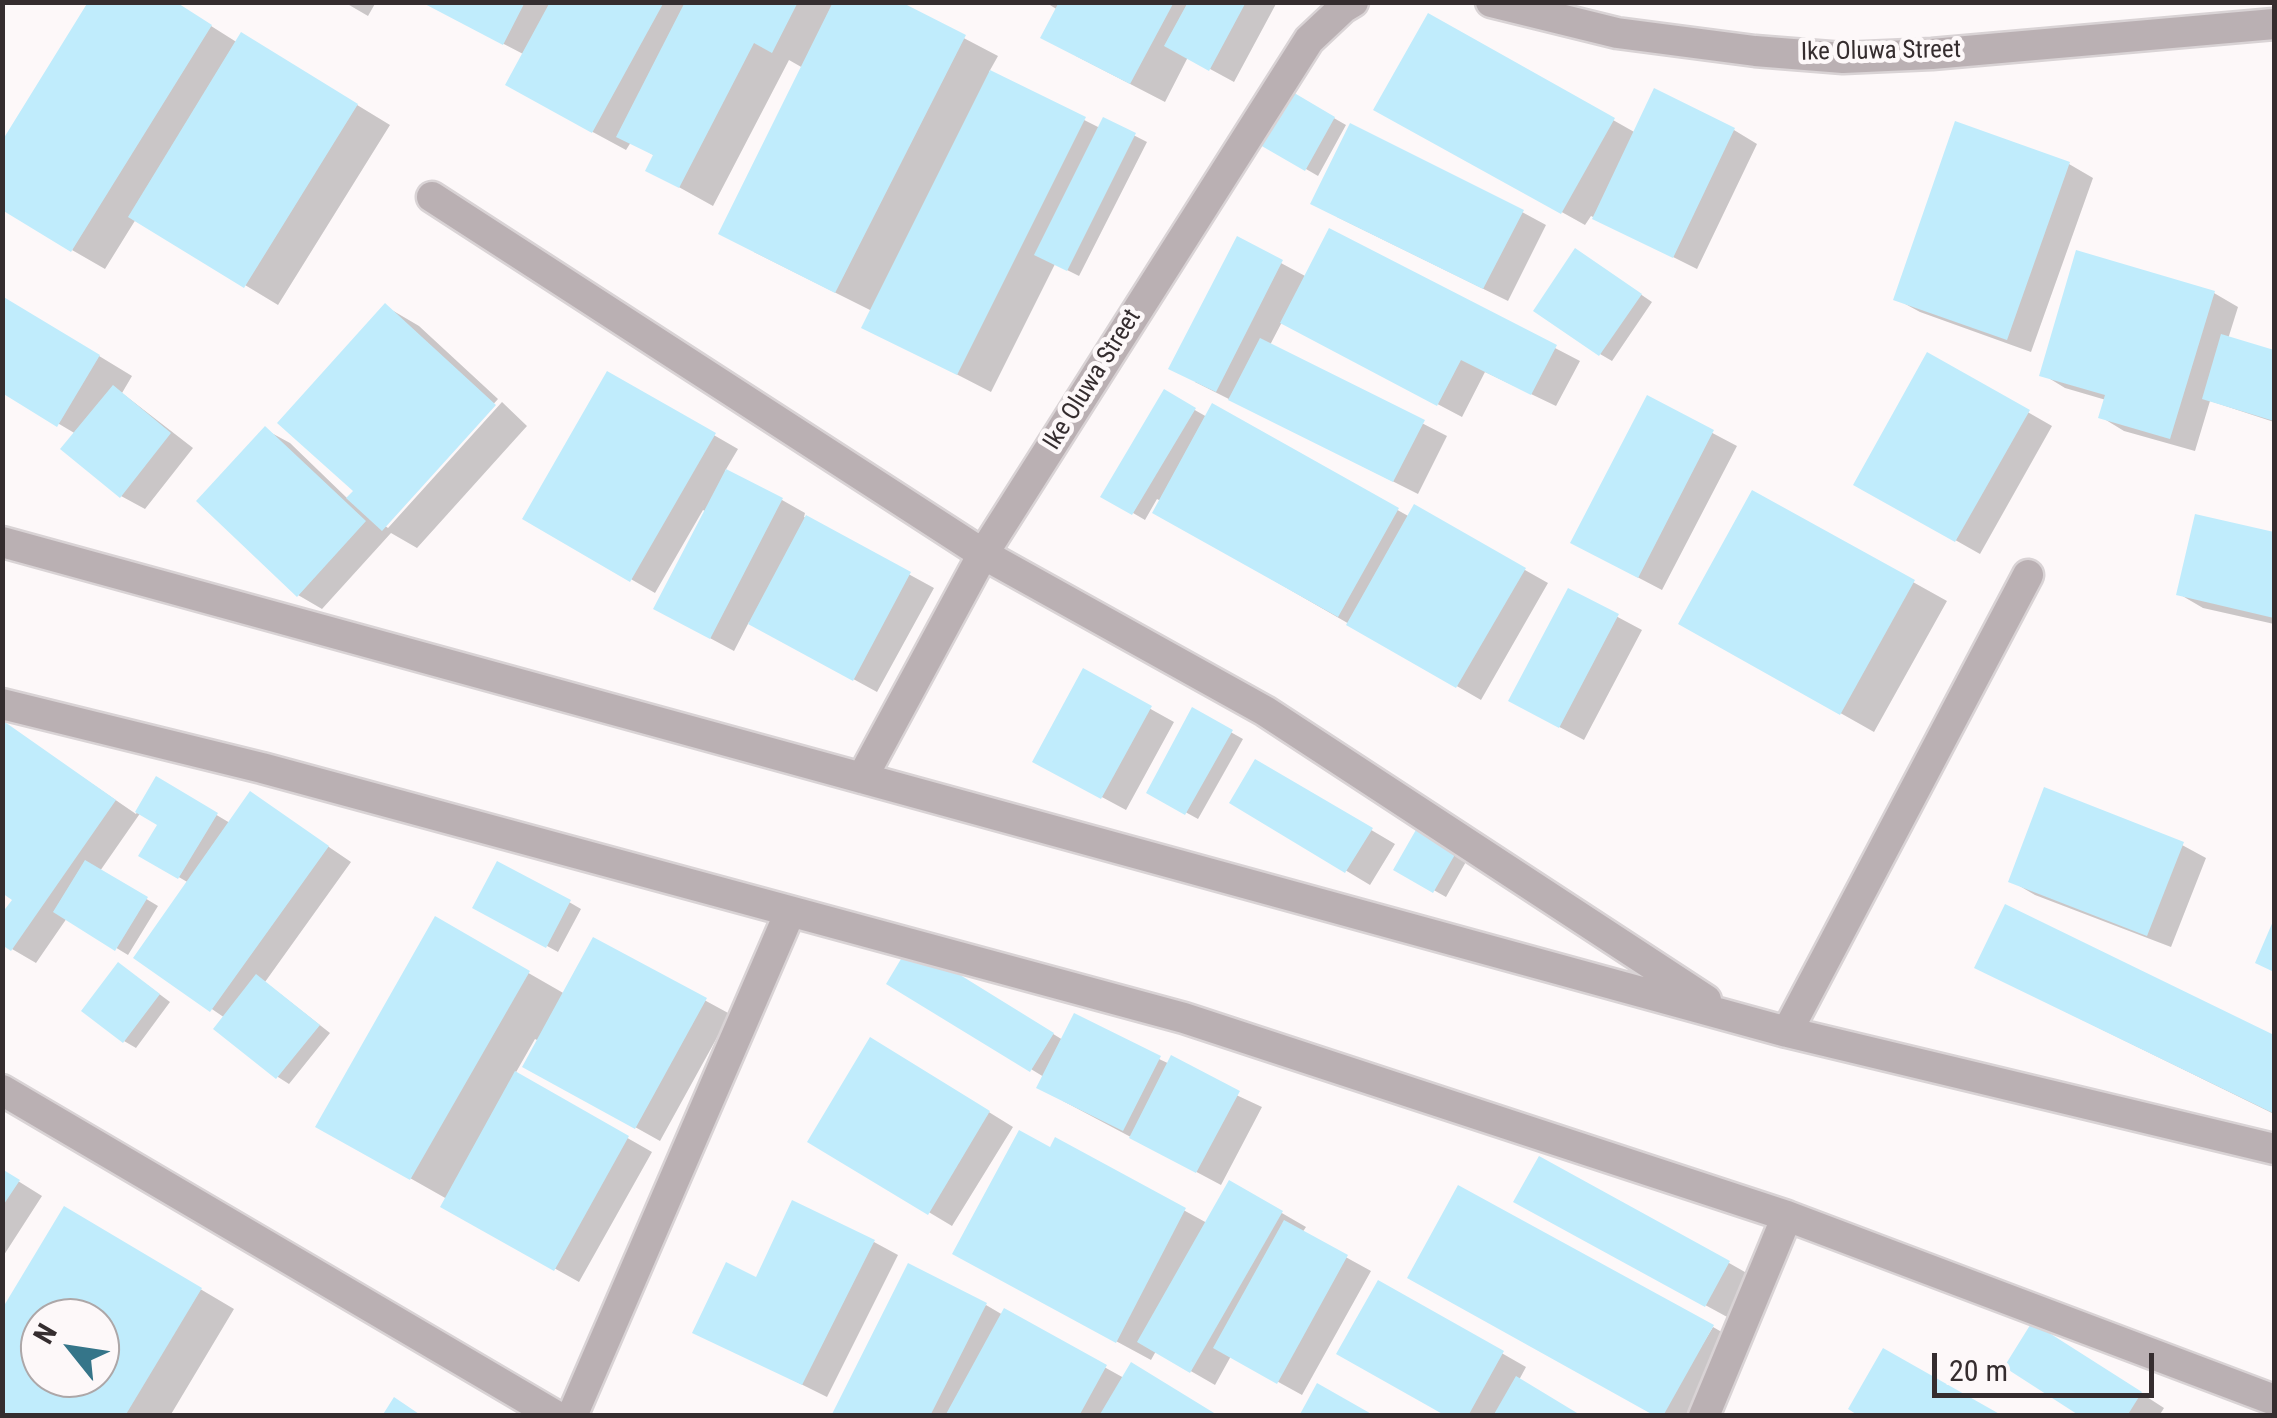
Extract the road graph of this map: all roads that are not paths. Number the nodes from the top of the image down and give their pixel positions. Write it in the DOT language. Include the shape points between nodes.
graph roads {
  1 [pos="1353,2"];
  2 [pos="1491,2"];
  3 [pos="2274,24"];
  4 [pos="432,197"];
  5 [pos="2,542"];
  6 [pos="983,554"];
  7 [pos="2028,575"];
  8 [pos="2,704"];
  9 [pos="862,778"];
  10 [pos="790,912"];
  11 [pos="1732,1017"];
  12 [pos="1787,1032"];
  13 [pos="2,1090"];
  14 [pos="2274,1148"];
  15 [pos="1787,1216"];
  16 [pos="2274,1400"];
  17 [pos="556,1416"];
  18 [pos="572,1416"];
  19 [pos="1704,1416"];
  1 -- 6 [label="street, Ike Oluwa Street" via="1309,40"];
  2 -- 3 [label="street, Ike Oluwa Street" via="1617,33 1843,58"];
  4 -- 6 [label="street"];
  5 -- 9 [label="street"];
  6 -- 9 [label="street, Ike Oluwa Street"];
  6 -- 11 [label="street" via="1265,711"];
  7 -- 12 [label="street"];
  8 -- 10 [label="street"];
  9 -- 11 [label="street"];
  10 -- 15 [label="street" via="1184,1018"];
  10 -- 18 [label="street"];
  11 -- 12 [label="street"];
  12 -- 14 [label="street"];
  13 -- 17 [label="street"];
  15 -- 16 [label="street"];
  15 -- 19 [label="street"];
}
